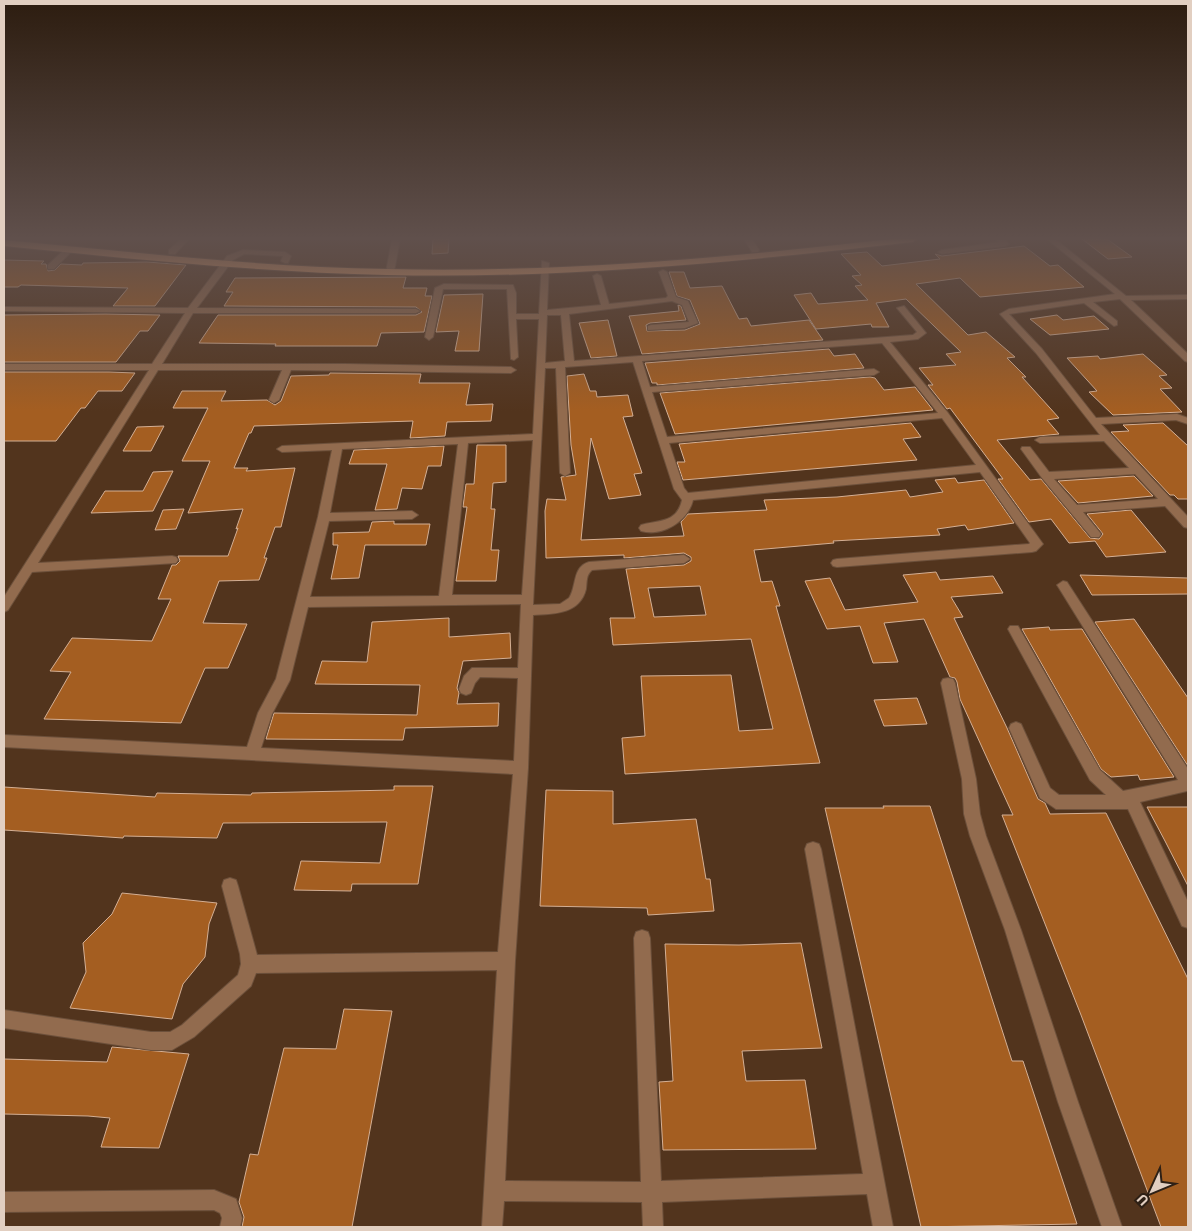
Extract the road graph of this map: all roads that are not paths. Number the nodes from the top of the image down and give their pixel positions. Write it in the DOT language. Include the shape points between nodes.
graph roads {
  1 [pos="202,296"];
  2 [pos="438,296"];
  3 [pos="511,296"];
  4 [pos="543,296"];
  5 [pos="603,296"];
  6 [pos="1159,296"];
  7 [pos="1124,297"];
  8 [pos="670,298"];
  9 [pos="1086,301"];
  10 [pos="606,307"];
  11 [pos="901,308"];
  12 [pos="4,309"];
  13 [pos="416,311"];
  14 [pos="190,312"];
  15 [pos="564,312"];
  16 [pos="542,315"];
  17 [pos="512,316"];
  18 [pos="1114,323"];
  19 [pos="651,328"];
  20 [pos="429,337"];
  21 [pos="884,340"];
  22 [pos="514,357"];
  23 [pos="1188,359"];
  24 [pos="637,360"];
  25 [pos="565,365"];
  26 [pos="540,366"];
  27 [pos="4,367"];
  28 [pos="154,367"];
  29 [pos="288,367"];
  30 [pos="511,370"];
  31 [pos="874,372"];
  32 [pos="647,390"];
  33 [pos="274,400"];
  34 [pos="945,415"];
  35 [pos="1188,420"];
  36 [pos="1094,421"];
  37 [pos="538,437"];
  38 [pos="1107,438"];
  39 [pos="663,440"];
  40 [pos="1040,440"];
  41 [pos="464,441"];
  42 [pos="338,446"];
  43 [pos="1026,449"];
  44 [pos="282,450"];
  45 [pos="983,468"];
  46 [pos="1138,471"];
  47 [pos="565,473"];
  48 [pos="1046,476"];
  49 [pos="688,498"];
  50 [pos="1167,502"];
  51 [pos="1073,508"];
  52 [pos="412,515"];
  53 [pos="324,518"];
  54 [pos="1188,524"];
  55 [pos="645,528"];
  56 [pos="1095,534"];
  57 [pos="684,559"];
  58 [pos="172,560"];
  59 [pos="837,563"];
  60 [pos="28,568"];
  61 [pos="1064,585"];
  62 [pos="445,601"];
  63 [pos="304,602"];
  64 [pos="527,605"];
  65 [pos="4,607"];
  66 [pos="1014,629"];
  67 [pos="525,673"];
  68 [pos="948,683"];
  69 [pos="466,688"];
  70 [pos="1016,728"];
  71 [pos="4,741"];
  72 [pos="252,753"];
  73 [pos="521,768"];
  74 [pos="1131,800"];
  75 [pos="813,850"];
  76 [pos="230,886"];
  77 [pos="1188,920"];
  78 [pos="642,938"];
  79 [pos="506,961"];
  80 [pos="250,964"];
  81 [pos="4,1019"];
  82 [pos="875,1184"];
  83 [pos="494,1191"];
  84 [pos="651,1192"];
  85 [pos="4,1202"];
  86 [pos="230,1227"];
  87 [pos="492,1227"];
  88 [pos="653,1227"];
  89 [pos="884,1227"];
  90 [pos="1112,1227"];
  1 -- 14 [label="street"];
  2 -- 20 [label="street"];
  3 -- 17 [label="street"];
  4 -- 16 [label="street"];
  5 -- 10 [label="street"];
  6 -- 7 [label="street"];
  7 -- 9 [label="street"];
  7 -- 23 [label="street"];
  8 -- 10 [label="street"];
  8 -- 19 [label="street" via="685,303 694,323"];
  9 -- 18 [label="street"];
  9 -- 36 [label="street" via="1009,310 1004,314 1039,351"];
  10 -- 15 [label="street"];
  11 -- 21 [label="street" via="922,332 915,337"];
  12 -- 14 [label="street"];
  13 -- 14 [label="street"];
  14 -- 28 [label="street"];
  15 -- 16 [label="street"];
  15 -- 25 [label="street"];
  16 -- 17 [label="street"];
  16 -- 26 [label="street"];
  17 -- 22 [label="street"];
  21 -- 24 [label="street"];
  21 -- 34 [label="street"];
  24 -- 25 [label="street"];
  24 -- 32 [label="street"];
  25 -- 26 [label="street"];
  25 -- 47 [label="street"];
  26 -- 37 [label="street"];
  27 -- 28 [label="street"];
  28 -- 29 [label="street"];
  28 -- 60 [label="street"];
  29 -- 30 [label="street"];
  29 -- 33 [label="street"];
  31 -- 32 [label="street"];
  32 -- 39 [label="street"];
  34 -- 39 [label="street"];
  34 -- 45 [label="street"];
  35 -- 36 [label="street" via="1177,416"];
  36 -- 38 [label="street"];
  37 -- 41 [label="street"];
  37 -- 64 [label="street"];
  38 -- 40 [label="street"];
  38 -- 46 [label="street"];
  39 -- 49 [label="street" via="679,489"];
  41 -- 42 [label="street"];
  41 -- 62 [label="street"];
  42 -- 44 [label="street"];
  42 -- 53 [label="street"];
  43 -- 48 [label="street"];
  45 -- 49 [label="street"];
  45 -- 59 [label="street" via="1037,541 1036,547"];
  46 -- 48 [label="street"];
  46 -- 50 [label="street"];
  48 -- 51 [label="street"];
  49 -- 55 [label="street" via="685,509 675,519 662,526"];
  50 -- 51 [label="street"];
  50 -- 54 [label="street"];
  51 -- 56 [label="street"];
  52 -- 53 [label="street"];
  53 -- 63 [label="street"];
  57 -- 64 [label="street" via="589,566 581,576 580,590 573,604 564,609"];
  58 -- 60 [label="street"];
  60 -- 65 [label="street"];
  61 -- 74 [label="street" via="1183,773 1185,780 1182,786"];
  62 -- 63 [label="street"];
  62 -- 64 [label="street"];
  63 -- 72 [label="street" via="283,680 265,713"];
  64 -- 67 [label="street"];
  66 -- 74 [label="street" via="1095,775 1121,798"];
  67 -- 69 [label="street" via="477,672"];
  67 -- 73 [label="street"];
  68 -- 90 [label="street" via="978,836 1013,930"];
  70 -- 74 [label="street" via="1050,799 1056,802"];
  71 -- 72 [label="street"];
  72 -- 73 [label="street"];
  73 -- 79 [label="street"];
  74 -- 77 [label="street"];
  75 -- 82 [label="street"];
  76 -- 80 [label="street" via="248,942"];
  78 -- 84 [label="street"];
  79 -- 80 [label="street"];
  79 -- 83 [label="street"];
  80 -- 81 [label="street" via="245,980 213,1010 172,1041 151,1041"];
  82 -- 84 [label="street"];
  82 -- 89 [label="street"];
  83 -- 84 [label="street"];
  83 -- 87 [label="street"];
  84 -- 88 [label="street"];
  85 -- 86 [label="street" via="214,1200 229,1206"];
}
